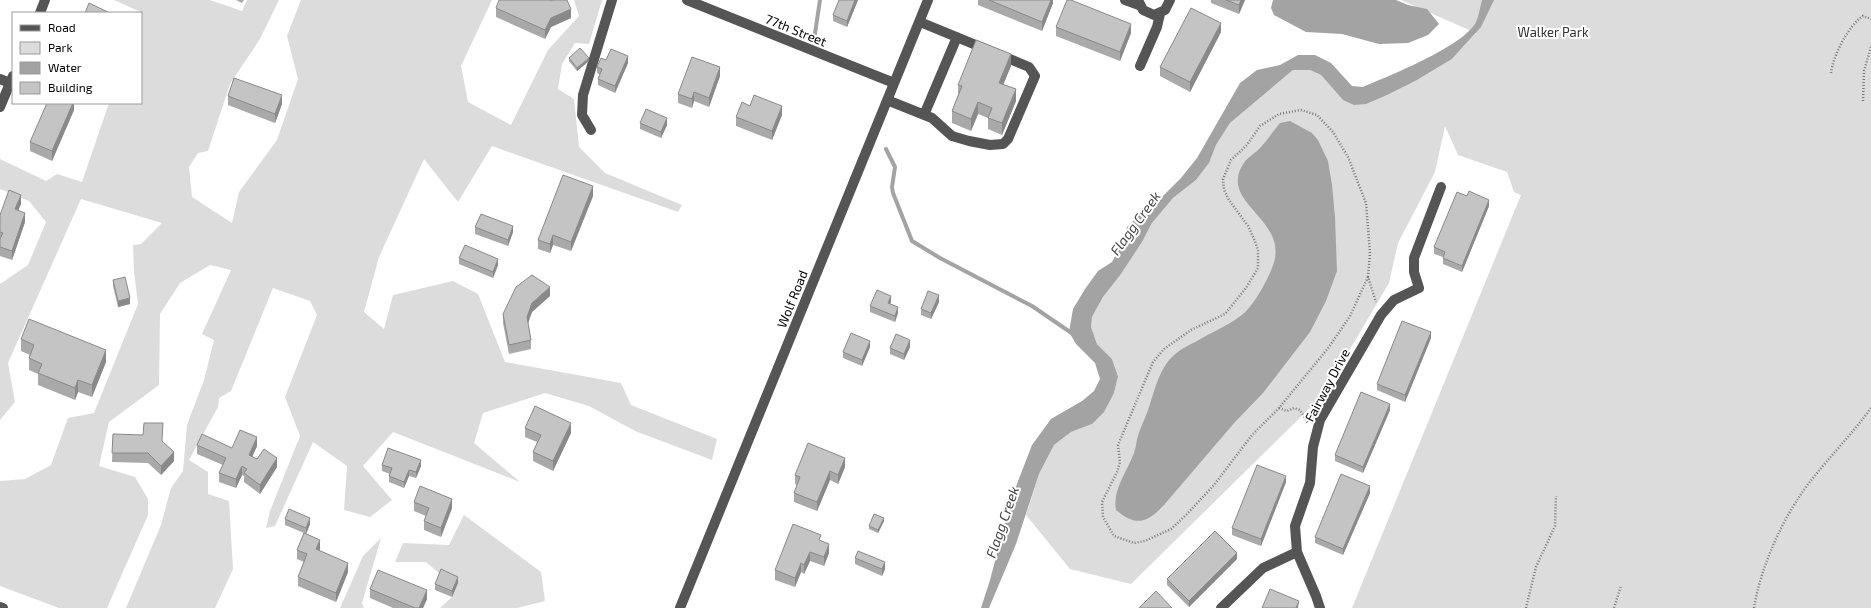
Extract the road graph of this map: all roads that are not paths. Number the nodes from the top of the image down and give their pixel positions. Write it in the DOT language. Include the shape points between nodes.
graph roads {
  1 [pos="45,0"];
  2 [pos="612,0"];
  3 [pos="687,0"];
  4 [pos="928,0"];
  5 [pos="1125,0"];
  6 [pos="1171,2"];
  7 [pos="1139,3"];
  8 [pos="40,12"];
  9 [pos="1160,14"];
  10 [pos="920,22"];
  11 [pos="957,37"];
  12 [pos="1140,66"];
  13 [pos="0,79"];
  14 [pos="11,80"];
  15 [pos="894,83"];
  16 [pos="887,100"];
  17 [pos="0,107"];
  18 [pos="924,115"];
  19 [pos="591,130"];
  20 [pos="1441,187"];
  21 [pos="1297,552"];
  22 [pos="680,608"];
  23 [pos="1221,608"];
  24 [pos="1320,608"];
  1 -- 8 [label="street"];
  2 -- 19 [label="street" via="583,95 582,115"];
  3 -- 15 [label="street, 77th Street"];
  4 -- 10 [label="street, Wolf Road"];
  5 -- 7 [label="street"];
  6 -- 9 [label="street"];
  7 -- 9 [label="street" via="1148,14"];
  9 -- 12 [label="street"];
  10 -- 11 [label="street"];
  10 -- 15 [label="street, Wolf Road"];
  11 -- 18 [label="street"];
  11 -- 18 [label="street" via="1029,67 1035,76 1008,139 1003,144 990,145 952,136 932,118"];
  13 -- 14 [label="street"];
  14 -- 17 [label="street"];
  15 -- 16 [label="street, Wolf Road"];
  16 -- 18 [label="street"];
  16 -- 22 [label="street, Wolf Road"];
  20 -- 21 [label="street, Fairway Drive" via="1414,258 1414,272 1419,288 1394,300 1381,315 1320,420 1313,447 1310,483 1295,526"];
  21 -- 23 [label="street" via="1263,568"];
  21 -- 24 [label="street, Fairway Drive"];
}
